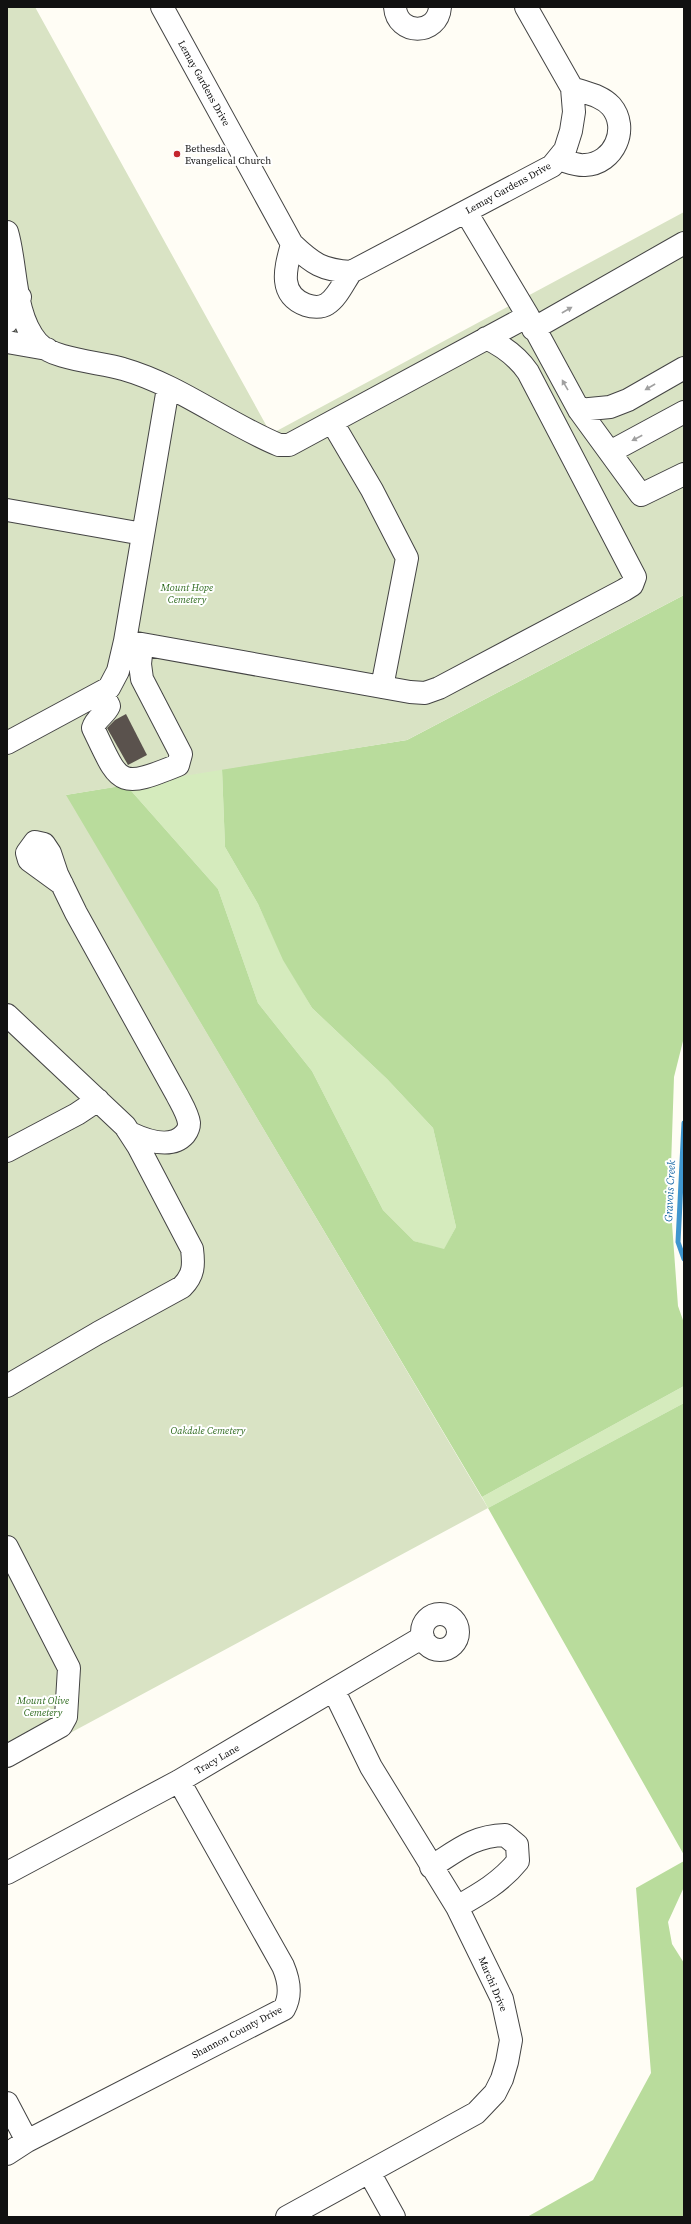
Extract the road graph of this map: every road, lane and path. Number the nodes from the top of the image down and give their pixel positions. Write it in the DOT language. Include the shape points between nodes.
graph roads {
  1 [pos="162,7"];
  2 [pos="395,7"];
  3 [pos="440,7"];
  4 [pos="526,7"];
  5 [pos="572,88"];
  6 [pos="558,159"];
  7 [pos="466,212"];
  8 [pos="7,232"];
  9 [pos="684,243"];
  10 [pos="292,244"];
  11 [pos="351,272"];
  12 [pos="20,297"];
  13 [pos="7,322"];
  14 [pos="531,322"];
  15 [pos="486,338"];
  16 [pos="7,342"];
  17 [pos="47,349"];
  18 [pos="684,368"];
  19 [pos="168,388"];
  20 [pos="579,410"];
  21 [pos="684,412"];
  22 [pos="332,422"];
  23 [pos="610,452"];
  24 [pos="684,474"];
  25 [pos="7,510"];
  26 [pos="143,534"];
  27 [pos="133,643"];
  28 [pos="382,687"];
  29 [pos="102,692"];
  30 [pos="7,743"];
  31 [pos="62,884"];
  32 [pos="7,1014"];
  33 [pos="98,1100"];
  34 [pos="130,1133"];
  35 [pos="7,1151"];
  36 [pos="7,1386"];
  37 [pos="7,1547"];
  38 [pos="423,1637"];
  39 [pos="334,1691"];
  40 [pos="7,1756"];
  41 [pos="179,1781"];
  42 [pos="431,1867"];
  43 [pos="7,1873"];
  44 [pos="457,1907"];
  45 [pos="7,2103"];
  46 [pos="27,2141"];
  47 [pos="7,2154"];
  48 [pos="369,2172"];
  49 [pos="287,2217"];
  50 [pos="394,2217"];
  1 -- 10 [label="street, Lemay Gardens Drive"];
  2 -- 3 [label="street" via="397,18 403,24 420,29 436,21"];
  4 -- 5 [label="street, Lemay Gardens Drive"];
  5 -- 6 [label="street, Lemay Gardens Drive" via="574,112 565,150"];
  5 -- 6 [label="street, Lemay Gardens Drive" via="598,96 610,105 617,114 620,127 618,139 611,152 599,162 584,166"];
  6 -- 7 [label="street, Lemay Gardens Drive" via="552,166"];
  7 -- 11 [label="street, Lemay Gardens Drive"];
  7 -- 14 [label="street"];
  8 -- 12 [label="street"];
  14 -- 9 [label="street, one-way"];
  10 -- 11 [label="street, Lemay Gardens Drive" via="312,263 331,271"];
  10 -- 11 [label="street, Lemay Gardens Drive" via="285,284 289,293 298,302 311,307 326,305"];
  12 -- 13 [label="street"];
  12 -- 17 [label="street" via="29,331 38,343"];
  14 -- 15 [label="street"];
  20 -- 14 [label="street, one-way"];
  15 -- 22 [label="street"];
  15 -- 28 [label="street" via="506,349 528,372 635,577 632,586 440,688 425,693"];
  16 -- 17 [label="street"];
  17 -- 19 [label="street" via="124,369"];
  18 -- 20 [label="street, one-way" via="628,400 610,407"];
  19 -- 22 [label="street" via="279,445 289,445"];
  19 -- 26 [label="street"];
  20 -- 23 [label="street"];
  21 -- 23 [label="street, one-way"];
  22 -- 28 [label="street" via="372,490 407,558"];
  23 -- 24 [label="street" via="641,495"];
  25 -- 26 [label="street"];
  26 -- 27 [label="street"];
  27 -- 28 [label="street"];
  27 -- 29 [label="street" via="109,688"];
  27 -- 29 [label="street" via="142,679 182,754 178,765 152,776 129,780 118,776 93,728 95,721 106,713 109,706"];
  29 -- 30 [label="street"];
  31 -- 34 [label="street" via="177,1095 189,1122 189,1129 182,1137 172,1142 147,1140"];
  32 -- 33 [label="street"];
  33 -- 34 [label="street"];
  33 -- 35 [label="street"];
  34 -- 36 [label="street" via="192,1249 194,1264 190,1280 182,1287"];
  37 -- 40 [label="street" via="69,1668 66,1717 61,1726"];
  38 -- 39 [label="street, Tracy Lane"];
  39 -- 41 [label="street, Tracy Lane"];
  39 -- 42 [label="street, Marchi Drive" via="371,1767"];
  41 -- 43 [label="street, Tracy Lane"];
  41 -- 46 [label="street, Shannon County Drive" via="283,1966 288,1977 288,2000 284,2009"];
  42 -- 44 [label="street, Marchi Drive"];
  42 -- 44 [label="street" via="487,1835 505,1835 516,1845 518,1861 506,1876"];
  44 -- 48 [label="street, Marchi Drive" via="496,1986 508,2018 511,2040 502,2079 495,2093 476,2113"];
  45 -- 46 [label="street"];
  46 -- 47 [label="street, Shannon County Drive"];
  48 -- 49 [label="street, Marchi Drive"];
  48 -- 50 [label="street"];
}
